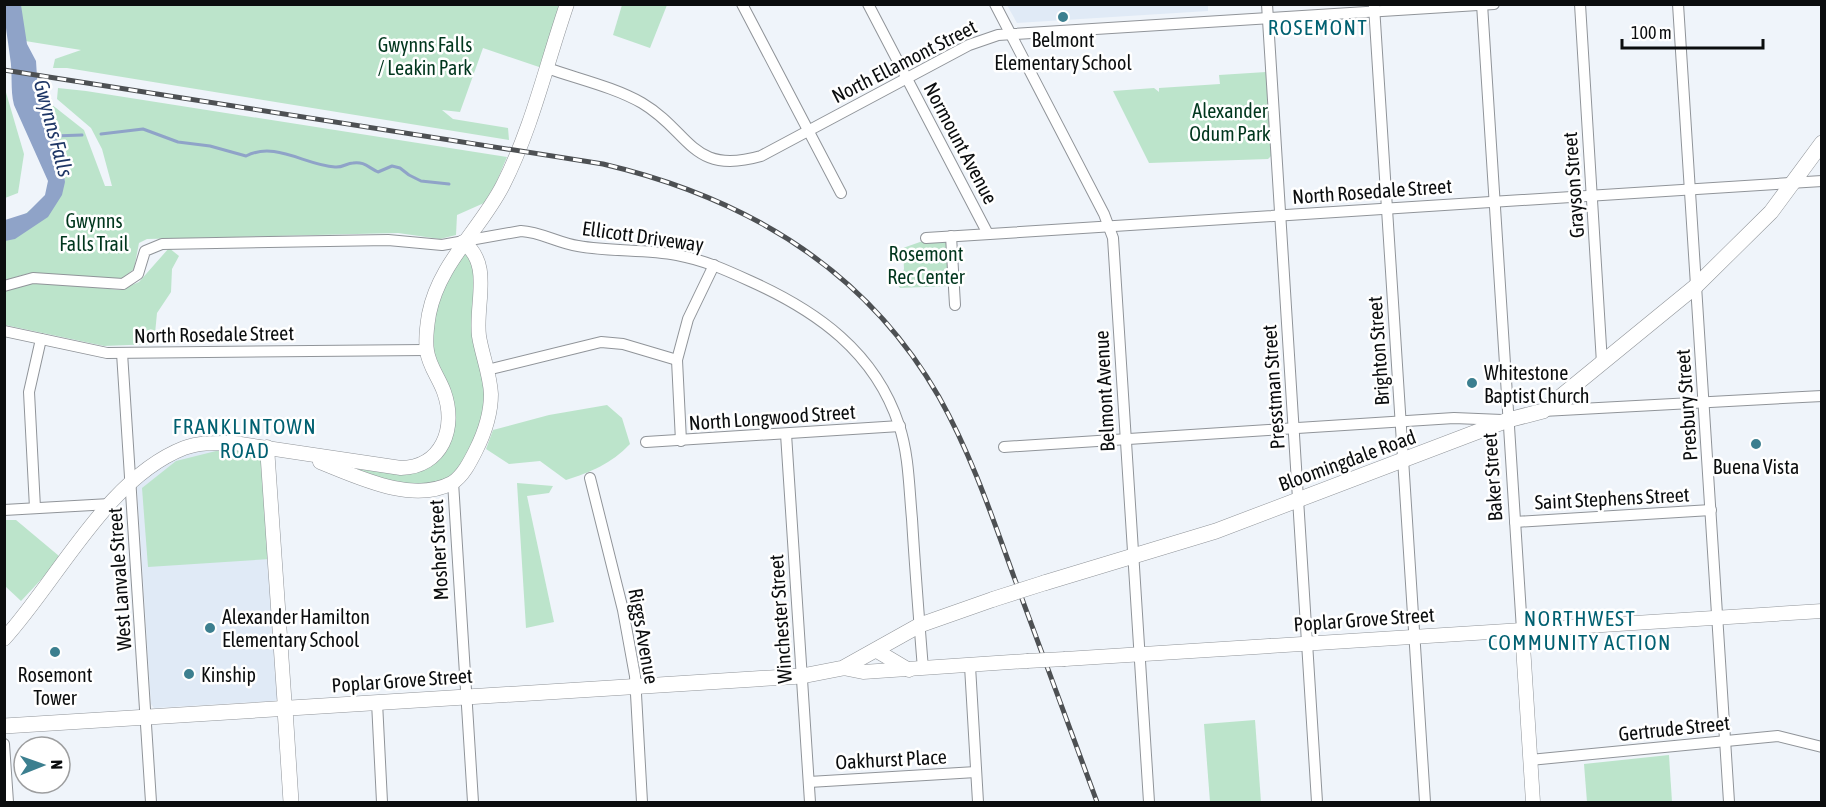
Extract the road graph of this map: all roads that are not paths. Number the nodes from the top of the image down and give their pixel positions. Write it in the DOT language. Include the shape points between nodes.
graph roads {
  1 [pos="567,4"];
  2 [pos="742,4"];
  3 [pos="868,4"];
  4 [pos="995,4"];
  5 [pos="1267,4"];
  6 [pos="1494,4"];
  7 [pos="1580,4"];
  8 [pos="1678,4"];
  9 [pos="1482,5"];
  10 [pos="1374,8"];
  11 [pos="1268,20"];
  12 [pos="1011,34"];
  13 [pos="547,68"];
  14 [pos="906,78"];
  15 [pos="808,130"];
  16 [pos="1821,143"];
  17 [pos="1821,181"];
  18 [pos="1792,183"];
  19 [pos="1690,189"];
  20 [pos="841,193"];
  21 [pos="1592,195"];
  22 [pos="1494,201"];
  23 [pos="1387,208"];
  24 [pos="1280,215"];
  25 [pos="1110,226"];
  26 [pos="988,234"];
  27 [pos="951,236"];
  28 [pos="926,238"];
  29 [pos="463,242"];
  30 [pos="714,265"];
  31 [pos="4,286"];
  32 [pos="1696,286"];
  33 [pos="955,305"];
  34 [pos="4,331"];
  35 [pos="41,339"];
  36 [pos="426,350"];
  37 [pos="122,353"];
  38 [pos="677,360"];
  39 [pos="1602,363"];
  40 [pos="487,370"];
  41 [pos="1821,396"];
  42 [pos="1704,403"];
  43 [pos="1543,411"];
  44 [pos="1508,420"];
  45 [pos="1401,422"];
  46 [pos="900,426"];
  47 [pos="1293,429"];
  48 [pos="786,434"];
  49 [pos="1125,440"];
  50 [pos="681,441"];
  51 [pos="646,442"];
  52 [pos="267,447"];
  53 [pos="1004,447"];
  54 [pos="296,452"];
  55 [pos="1403,461"];
  56 [pos="590,478"];
  57 [pos="453,482"];
  58 [pos="131,484"];
  59 [pos="1298,501"];
  60 [pos="110,504"];
  61 [pos="35,508"];
  62 [pos="4,510"];
  63 [pos="1711,510"];
  64 [pos="1515,522"];
  65 [pos="1132,556"];
  66 [pos="1821,611"];
  67 [pos="1718,619"];
  68 [pos="920,625"];
  69 [pos="1522,630"];
  70 [pos="1415,637"];
  71 [pos="4,639"];
  72 [pos="1307,644"];
  73 [pos="876,651"];
  74 [pos="1139,655"];
  75 [pos="970,666"];
  76 [pos="843,668"];
  77 [pos="916,670"];
  78 [pos="802,676"];
  79 [pos="636,687"];
  80 [pos="466,697"];
  81 [pos="377,702"];
  82 [pos="285,709"];
  83 [pos="146,717"];
  84 [pos="4,726"];
  85 [pos="1726,741"];
  86 [pos="4,744"];
  87 [pos="1821,747"];
  88 [pos="1530,760"];
  89 [pos="976,772"];
  90 [pos="808,782"];
  91 [pos="8,802"];
  92 [pos="151,802"];
  93 [pos="291,802"];
  94 [pos="382,802"];
  95 [pos="473,802"];
  96 [pos="642,802"];
  97 [pos="810,802"];
  98 [pos="978,802"];
  99 [pos="1149,802"];
  100 [pos="1317,802"];
  101 [pos="1425,802"];
  102 [pos="1533,802"];
  103 [pos="1730,802"];
  1 -- 13 [label="street"];
  2 -- 15 [label="street"];
  3 -- 14 [label="street, Normount Avenue"];
  4 -- 12 [label="street, Belmont Avenue"];
  5 -- 11 [label="street, Presstman Street"];
  6 -- 9 [label="street, North Ellamont Street"];
  7 -- 21 [label="street, Grayson Street"];
  8 -- 19 [label="street, Presbury Street"];
  9 -- 10 [label="street, North Ellamont Street"];
  9 -- 22 [label="street, Baker Street"];
  10 -- 11 [label="street, North Ellamont Street"];
  10 -- 23 [label="street, Brighton Street"];
  11 -- 12 [label="street, North Ellamont Street"];
  11 -- 24 [label="street, Presstman Street"];
  12 -- 14 [label="street, North Ellamont Street" via="969,45"];
  12 -- 25 [label="street, Belmont Avenue"];
  13 -- 15 [label="street, North Ellamont Street" via="644,104 693,148 714,160 736,162 760,156"];
  13 -- 29 [label="street" via="502,186"];
  14 -- 15 [label="street, North Ellamont Street"];
  14 -- 26 [label="street, Normount Avenue"];
  15 -- 20 [label="street"];
  16 -- 18 [label="main road, Bloomingdale Road"];
  17 -- 18 [label="street, North Rosedale Street"];
  18 -- 19 [label="street, North Rosedale Street"];
  18 -- 32 [label="main road, Bloomingdale Road" via="1753,232"];
  19 -- 21 [label="street, North Rosedale Street"];
  19 -- 32 [label="street, Presbury Street"];
  21 -- 22 [label="street, North Rosedale Street"];
  21 -- 39 [label="street, Grayson Street"];
  22 -- 23 [label="street, North Rosedale Street"];
  22 -- 44 [label="street, Baker Street"];
  23 -- 24 [label="street, North Rosedale Street"];
  23 -- 45 [label="street, Brighton Street"];
  24 -- 25 [label="street, North Rosedale Street"];
  24 -- 47 [label="street, Presstman Street"];
  25 -- 26 [label="street, North Rosedale Street"];
  25 -- 49 [label="street, Belmont Avenue"];
  26 -- 27 [label="street, North Rosedale Street"];
  27 -- 28 [label="street, North Rosedale Street"];
  27 -- 33 [label="street"];
  29 -- 30 [label="street, Ellicott Driveway" via="508,232 533,232 578,246 659,252"];
  29 -- 31 [label="street, Ellicott Driveway" via="162,243 145,251 138,274 123,284 33,278"];
  29 -- 36 [label="street" via="433,299"];
  29 -- 40 [label="street, Mosher Street" via="477,255 481,272 477,312"];
  30 -- 38 [label="street" via="688,319"];
  30 -- 46 [label="street, Ellicott Driveway" via="789,299 840,333 870,367"];
  32 -- 39 [label="main road, Bloomingdale Road"];
  32 -- 42 [label="street, Presbury Street"];
  34 -- 35 [label="street, North Rosedale Street"];
  35 -- 37 [label="street, North Rosedale Street"];
  35 -- 61 [label="street" via="29,392"];
  36 -- 37 [label="street, North Rosedale Street"];
  36 -- 54 [label="street" via="444,391 449,414 446,437 434,457 413,468 401,468"];
  37 -- 58 [label="street, West Lanvale Street"];
  38 -- 40 [label="street" via="623,344 601,342"];
  38 -- 50 [label="street"];
  39 -- 43 [label="main road, Bloomingdale Road"];
  40 -- 57 [label="street, Mosher Street" via="491,397 487,423 468,465"];
  41 -- 42 [label="street"];
  42 -- 43 [label="street"];
  42 -- 63 [label="street, Presbury Street"];
  43 -- 44 [label="main road, Bloomingdale Road"];
  44 -- 45 [label="street" via="1454,418"];
  44 -- 55 [label="main road, Bloomingdale Road"];
  44 -- 64 [label="street, Baker Street"];
  45 -- 47 [label="street"];
  45 -- 55 [label="street, Brighton Street"];
  46 -- 48 [label="street, North Longwood Street"];
  46 -- 68 [label="street, Ellicott Driveway" via="907,461"];
  47 -- 49 [label="street"];
  47 -- 59 [label="street, Presstman Street"];
  48 -- 50 [label="street, North Longwood Street"];
  48 -- 78 [label="street, Winchester Street"];
  49 -- 53 [label="street"];
  49 -- 65 [label="street, Belmont Avenue"];
  50 -- 51 [label="street, North Longwood Street"];
  52 -- 54 [label="street"];
  52 -- 58 [label="street" via="215,442 185,448 167,456"];
  52 -- 82 [label="street"];
  54 -- 57 [label="street" via="400,489 424,490"];
  55 -- 59 [label="main road, Bloomingdale Road"];
  55 -- 70 [label="street, Brighton Street"];
  56 -- 79 [label="street, Riggs Avenue" via="623,610"];
  57 -- 80 [label="street, Mosher Street"];
  58 -- 60 [label="street"];
  58 -- 83 [label="street, West Lanvale Street"];
  59 -- 65 [label="main road, Bloomingdale Road"];
  59 -- 72 [label="street, Presstman Street"];
  60 -- 61 [label="street"];
  60 -- 71 [label="street"];
  61 -- 62 [label="street"];
  63 -- 64 [label="street, Saint Stephens Street"];
  63 -- 67 [label="street, Presbury Street"];
  64 -- 69 [label="street, Baker Street"];
  65 -- 68 [label="main road, Bloomingdale Road, bridge"];
  65 -- 74 [label="street, Belmont Avenue"];
  66 -- 67 [label="street, Poplar Grove Street"];
  67 -- 69 [label="street, Poplar Grove Street"];
  67 -- 85 [label="street, Presbury Street"];
  68 -- 73 [label="main road, Bloomingdale Road"];
  68 -- 77 [label="street, Ellicott Driveway"];
  69 -- 70 [label="street, Poplar Grove Street"];
  69 -- 88 [label="street, Baker Street"];
  70 -- 72 [label="street, Poplar Grove Street"];
  70 -- 101 [label="street, Brighton Street"];
  72 -- 74 [label="street, Poplar Grove Street"];
  72 -- 100 [label="street, Presstman Street"];
  73 -- 76 [label="main road, Bloomingdale Road"];
  73 -- 77 [label="street"];
  74 -- 75 [label="street, Poplar Grove Street, bridge"];
  74 -- 99 [label="street, Belmont Avenue"];
  75 -- 77 [label="street, Poplar Grove Street"];
  75 -- 89 [label="street"];
  76 -- 77 [label="street, Poplar Grove Street" via="863,672"];
  76 -- 78 [label="main road, Bloomingdale Road"];
  78 -- 79 [label="main road, Poplar Grove Street"];
  78 -- 90 [label="street, Winchester Street"];
  79 -- 80 [label="main road, Poplar Grove Street"];
  79 -- 96 [label="street, Riggs Avenue"];
  80 -- 81 [label="main road, Poplar Grove Street"];
  80 -- 95 [label="street, Mosher Street"];
  81 -- 82 [label="main road, Poplar Grove Street"];
  81 -- 94 [label="street"];
  82 -- 83 [label="main road, Poplar Grove Street"];
  82 -- 93 [label="main road"];
  83 -- 84 [label="main road, Poplar Grove Street"];
  83 -- 92 [label="street, West Lanvale Street"];
  85 -- 87 [label="street, Gertrude Street" via="1787,737"];
  85 -- 88 [label="street, Gertrude Street"];
  85 -- 103 [label="street, Presbury Street"];
  86 -- 91 [label="street"];
  88 -- 102 [label="street, Baker Street"];
  89 -- 90 [label="street, Oakhurst Place"];
  89 -- 98 [label="street"];
  90 -- 97 [label="street, Winchester Street"];
}
